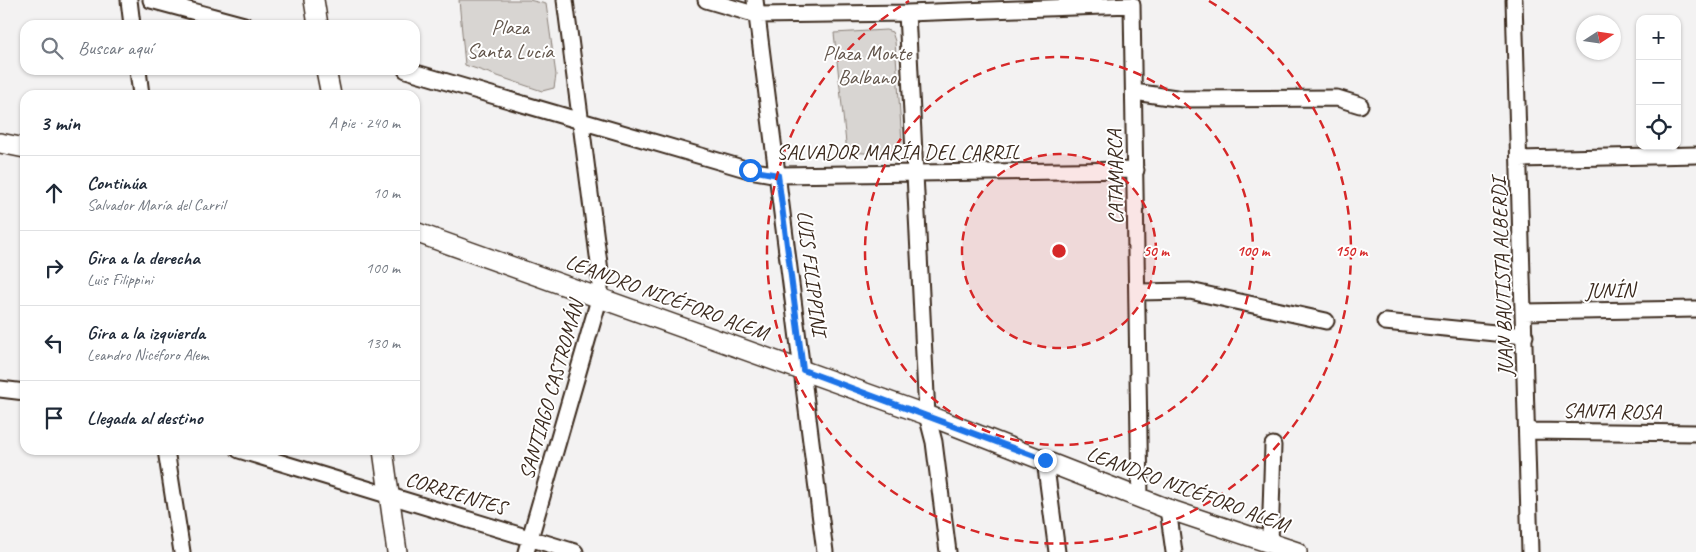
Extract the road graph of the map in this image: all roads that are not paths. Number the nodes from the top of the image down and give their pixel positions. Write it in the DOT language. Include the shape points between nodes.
graph roads {
  1 [pos="129,0"];
  2 [pos="151,0"];
  3 [pos="314,0"];
  4 [pos="565,0"];
  5 [pos="706,0"];
  6 [pos="1514,0"];
  7 [pos="756,7"];
  8 [pos="907,13"];
  9 [pos="131,20"];
  10 [pos="225,20"];
  11 [pos="317,20"];
  12 [pos="420,74"];
  13 [pos="139,75"];
  14 [pos="327,75"];
  15 [pos="140,90"];
  16 [pos="330,90"];
  17 [pos="1134,92"];
  18 [pos="1360,105"];
  19 [pos="580,120"];
  20 [pos="0,143"];
  21 [pos="20,147"];
  22 [pos="1696,155"];
  23 [pos="1519,159"];
  24 [pos="1136,170"];
  25 [pos="778,175"];
  26 [pos="915,175"];
  27 [pos="420,234"];
  28 [pos="1138,292"];
  29 [pos="600,296"];
  30 [pos="1696,309"];
  31 [pos="1524,312"];
  32 [pos="1326,321"];
  33 [pos="1385,322"];
  34 [pos="1525,336"];
  35 [pos="803,370"];
  36 [pos="0,389"];
  37 [pos="20,391"];
  38 [pos="927,415"];
  39 [pos="1528,431"];
  40 [pos="1696,433"];
  41 [pos="1273,445"];
  42 [pos="167,455"];
  43 [pos="256,455"];
  44 [pos="384,455"];
  45 [pos="1045,460"];
  46 [pos="389,495"];
  47 [pos="1140,498"];
  48 [pos="1168,509"];
  49 [pos="1270,544"];
  50 [pos="528,545"];
  51 [pos="182,552"];
  52 [pos="397,552"];
  53 [pos="575,552"];
  54 [pos="824,552"];
  55 [pos="948,552"];
  56 [pos="1057,552"];
  57 [pos="1174,552"];
  58 [pos="1297,552"];
  59 [pos="1530,552"];
  1 -- 9 [label="street"];
  2 -- 10 [label="street"];
  3 -- 11 [label="street"];
  4 -- 19 [label="street, SANTIAGO CASTROMÁN"];
  5 -- 7 [label="street"];
  6 -- 23 [label="street, JUAN BAUTISTA ALBERDI"];
  7 -- 8 [label="street"];
  7 -- 25 [label="street, LUIS FILIPPINI"];
  8 -- 17 [label="street, CATAMARCA" via="1132,5"];
  8 -- 26 [label="street"];
  12 -- 19 [label="street, SALVADOR MARÍA DEL CARRIL"];
  13 -- 15 [label="street"];
  14 -- 16 [label="street"];
  17 -- 18 [label="street" via="1183,99 1337,98"];
  17 -- 24 [label="street, CATAMARCA"];
  19 -- 25 [label="street, SALVADOR MARÍA DEL CARRIL" via="750,170"];
  19 -- 29 [label="street, SANTIAGO CASTROMÁN" via="600,271"];
  20 -- 21 [label="street"];
  22 -- 23 [label="street"];
  23 -- 31 [label="street, JUAN BAUTISTA ALBERDI"];
  24 -- 26 [label="street, SALVADOR MARÍA DEL CARRIL"];
  24 -- 28 [label="street, CATAMARCA"];
  25 -- 26 [label="street, SALVADOR MARÍA DEL CARRIL"];
  25 -- 35 [label="street, LUIS FILIPPINI"];
  26 -- 38 [label="street"];
  27 -- 29 [label="street, LEANDRO NICÉFORO ALEM"];
  28 -- 32 [label="street" via="1190,291"];
  28 -- 47 [label="street, CATAMARCA"];
  29 -- 35 [label="street, LEANDRO NICÉFORO ALEM"];
  29 -- 50 [label="street, SANTIAGO CASTROMÁN"];
  30 -- 31 [label="street, JUNÍN"];
  31 -- 34 [label="street, JUAN BAUTISTA ALBERDI"];
  33 -- 34 [label="street"];
  34 -- 39 [label="street, JUAN BAUTISTA ALBERDI"];
  35 -- 38 [label="street, LEANDRO NICÉFORO ALEM"];
  35 -- 54 [label="street, LUIS FILIPPINI"];
  36 -- 37 [label="street"];
  38 -- 45 [label="street, LEANDRO NICÉFORO ALEM"];
  38 -- 55 [label="street" via="934,442"];
  39 -- 40 [label="street, SANTA ROSA"];
  39 -- 59 [label="street, JUAN BAUTISTA ALBERDI"];
  41 -- 49 [label="street"];
  42 -- 51 [label="street"];
  43 -- 46 [label="street, CORRIENTES"];
  44 -- 46 [label="street"];
  45 -- 47 [label="street, LEANDRO NICÉFORO ALEM"];
  45 -- 56 [label="street"];
  46 -- 50 [label="street, CORRIENTES"];
  46 -- 52 [label="street"];
  47 -- 48 [label="street, LEANDRO NICÉFORO ALEM"];
  48 -- 49 [label="street, LEANDRO NICÉFORO ALEM"];
  48 -- 57 [label="street"];
  49 -- 58 [label="street, LEANDRO NICÉFORO ALEM"];
  50 -- 53 [label="street, CORRIENTES"];
}
